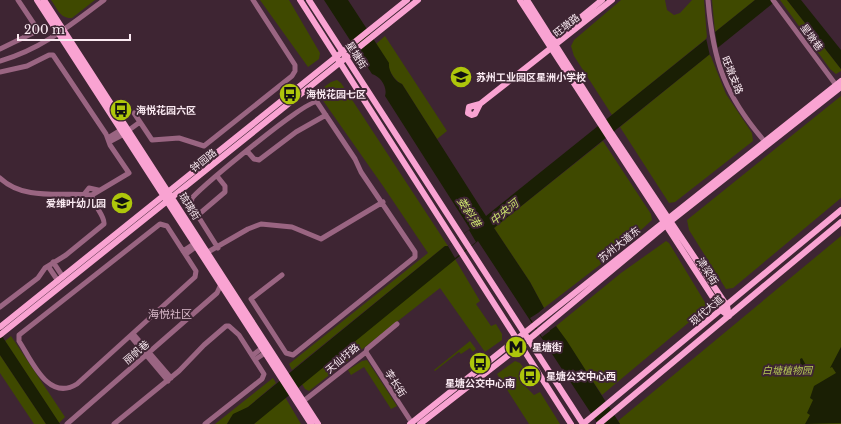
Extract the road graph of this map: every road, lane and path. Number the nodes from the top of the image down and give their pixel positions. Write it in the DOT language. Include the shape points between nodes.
graph roads {
  1 [pos="18,0"];
  2 [pos="37,0"];
  3 [pos="44,0"];
  4 [pos="104,0"];
  5 [pos="253,0"];
  6 [pos="300,0"];
  7 [pos="309,0"];
  8 [pos="407,0"];
  9 [pos="418,0"];
  10 [pos="520,0"];
  11 [pos="526,0"];
  12 [pos="602,0"];
  13 [pos="612,0"];
  14 [pos="708,0"];
  15 [pos="774,1"];
  16 [pos="62,32"];
  17 [pos="553,45"];
  18 [pos="0,49"];
  19 [pos="343,52"];
  20 [pos="336,57"];
  21 [pos="347,58"];
  22 [pos="0,61"];
  23 [pos="340,63"];
  24 [pos="0,72"];
  25 [pos="841,81"];
  26 [pos="838,86"];
  27 [pos="480,104"];
  28 [pos="134,113"];
  29 [pos="326,115"];
  30 [pos="139,121"];
  31 [pos="125,130"];
  32 [pos="108,140"];
  33 [pos="767,144"];
  34 [pos="247,151"];
  35 [pos="217,176"];
  36 [pos="0,178"];
  37 [pos="98,190"];
  38 [pos="85,193"];
  39 [pos="92,195"];
  40 [pos="168,196"];
  41 [pos="383,202"];
  42 [pos="841,210"];
  43 [pos="198,215"];
  44 [pos="667,221"];
  45 [pos="841,222"];
  46 [pos="196,244"];
  47 [pos="218,248"];
  48 [pos="184,252"];
  49 [pos="209,254"];
  50 [pos="54,262"];
  51 [pos="48,266"];
  52 [pos="282,275"];
  53 [pos="61,279"];
  54 [pos="224,282"];
  55 [pos="229,290"];
  56 [pos="217,293"];
  57 [pos="727,306"];
  58 [pos="0,307"];
  59 [pos="722,310"];
  60 [pos="729,316"];
  61 [pos="397,324"];
  62 [pos="0,332"];
  63 [pos="525,333"];
  64 [pos="132,336"];
  65 [pos="517,339"];
  66 [pos="529,339"];
  67 [pos="521,346"];
  68 [pos="264,351"];
  69 [pos="366,352"];
  70 [pos="148,354"];
  71 [pos="254,357"];
  72 [pos="284,377"];
  73 [pos="169,380"];
  74 [pos="301,403"];
  75 [pos="411,423"];
  76 [pos="67,424"];
  77 [pos="114,424"];
  78 [pos="205,424"];
  79 [pos="311,424"];
  80 [pos="318,424"];
  81 [pos="420,424"];
  82 [pos="571,424"];
  83 [pos="583,424"];
  84 [pos="599,424"];
  1 -- 18 [label="street" via="36,27 35,32"];
  2 -- 16 [label="main road, 琉璃街"];
  3 -- 16 [label="main road, 琉璃街"];
  4 -- 16 [label="street"];
  5 -- 30 [label="street" via="295,65 292,76 204,146 179,138 155,141"];
  6 -- 20 [label="main road, 星塘街"];
  7 -- 19 [label="main road, 星塘街"];
  8 -- 19 [label="main road, 钟园路"];
  9 -- 21 [label="main road, 钟园路"];
  10 -- 17 [label="main road, 津梁街"];
  11 -- 17 [label="main road, 津梁街"];
  12 -- 17 [label="main road, 旺墩路"];
  13 -- 17 [label="main road, 旺墩路"];
  14 -- 33 [label="street, 旺墩支路" via="714,52 724,80 749,124"];
  15 -- 26 [label="street, 星墩巷"];
  16 -- 22 [label="street" via="33,49"];
  16 -- 31 [label="main road, 琉璃街"];
  17 -- 27 [label="main road"];
  17 -- 44 [label="main road, 津梁街"];
  19 -- 20 [label="main road, 钟园路"];
  19 -- 21 [label="main road, 星塘街"];
  20 -- 23 [label="main road, 星塘街"];
  20 -- 40 [label="main road, 钟园路"];
  21 -- 23 [label="main road, 钟园路"];
  21 -- 63 [label="main road, 星塘街"];
  23 -- 40 [label="main road, 钟园路"];
  23 -- 65 [label="main road, 星塘街"];
  24 -- 32 [label="street" via="27,66 49,55 53,56"];
  25 -- 26 [label="main road, 苏州大道东"];
  26 -- 33 [label="main road, 苏州大道东"];
  28 -- 30 [label="street"];
  29 -- 34 [label="street" via="296,132 259,160 254,159"];
  29 -- 34 [label="street" via="319,103 312,102"];
  29 -- 41 [label="street"];
  30 -- 31 [label="street"];
  31 -- 32 [label="street"];
  31 -- 40 [label="main road, 琉璃街"];
  32 -- 37 [label="street" via="129,173"];
  33 -- 44 [label="main road, 苏州大道东"];
  34 -- 35 [label="street"];
  35 -- 43 [label="street" via="192,198 192,205"];
  35 -- 43 [label="street" via="225,186 225,192"];
  36 -- 38 [label="street" via="10,185 38,194"];
  37 -- 38 [label="street" via="89,188"];
  37 -- 39 [label="street"];
  38 -- 39 [label="street"];
  39 -- 50 [label="street" via="95,206 105,220 104,224"];
  40 -- 46 [label="main road, 琉璃街"];
  40 -- 49 [label="main road, 琉璃街"];
  40 -- 53 [label="main road, 钟园路"];
  40 -- 62 [label="main road, 钟园路"];
  41 -- 47 [label="street" via="321,239 292,227 261,224"];
  41 -- 52 [label="street" via="415,252 415,257 293,355 286,353 251,299"];
  42 -- 57 [label="main road, 现代大道"];
  43 -- 47 [label="street"];
  44 -- 57 [label="main road, 津梁街"];
  44 -- 59 [label="main road, 津梁街"];
  44 -- 63 [label="main road, 苏州大道东"];
  44 -- 66 [label="main road, 苏州大道东"];
  45 -- 60 [label="main road, 现代大道"];
  46 -- 48 [label="street"];
  46 -- 54 [label="main road, 琉璃街"];
  47 -- 49 [label="street"];
  48 -- 64 [label="street" via="196,271 195,277"];
  48 -- 64 [label="street" via="167,226 160,224 18,339 46,382 62,389 78,384"];
  49 -- 54 [label="main road, 琉璃街"];
  50 -- 51 [label="street"];
  50 -- 53 [label="street"];
  51 -- 53 [label="street"];
  51 -- 58 [label="street" via="38,278"];
  53 -- 62 [label="main road, 钟园路"];
  54 -- 55 [label="main road, 琉璃街"];
  54 -- 56 [label="street, 丽帆巷"];
  55 -- 56 [label="street, 丽帆巷"];
  55 -- 68 [label="main road, 琉璃街"];
  55 -- 72 [label="main road, 琉璃街"];
  56 -- 70 [label="street, 丽帆巷"];
  57 -- 59 [label="main road, 现代大道"];
  57 -- 60 [label="main road, 津梁街"];
  59 -- 60 [label="main road, 津梁街"];
  59 -- 83 [label="main road, 现代大道"];
  60 -- 84 [label="main road, 现代大道"];
  61 -- 69 [label="street, 天仙圩路" via="367,348"];
  63 -- 65 [label="main road, 苏州大道东"];
  63 -- 66 [label="main road, 星塘街"];
  64 -- 70 [label="street"];
  65 -- 67 [label="main road, 星塘街"];
  65 -- 75 [label="main road, 苏州大道东"];
  66 -- 67 [label="main road, 苏州大道东"];
  66 -- 83 [label="main road, 星塘街"];
  67 -- 81 [label="main road, 苏州大道东"];
  67 -- 82 [label="main road, 星塘街"];
  68 -- 71 [label="street"];
  68 -- 72 [label="main road, 琉璃街"];
  69 -- 74 [label="street, 天仙圩路"];
  69 -- 75 [label="street, 李长街"];
  70 -- 73 [label="street"];
  70 -- 76 [label="street, 丽帆巷"];
  71 -- 73 [label="street" via="235,330 227,325"];
  71 -- 78 [label="street" via="263,371 262,379"];
  72 -- 74 [label="main road, 琉璃街"];
  73 -- 77 [label="street"];
  74 -- 79 [label="main road, 琉璃街"];
  74 -- 80 [label="main road, 琉璃街"];
}
